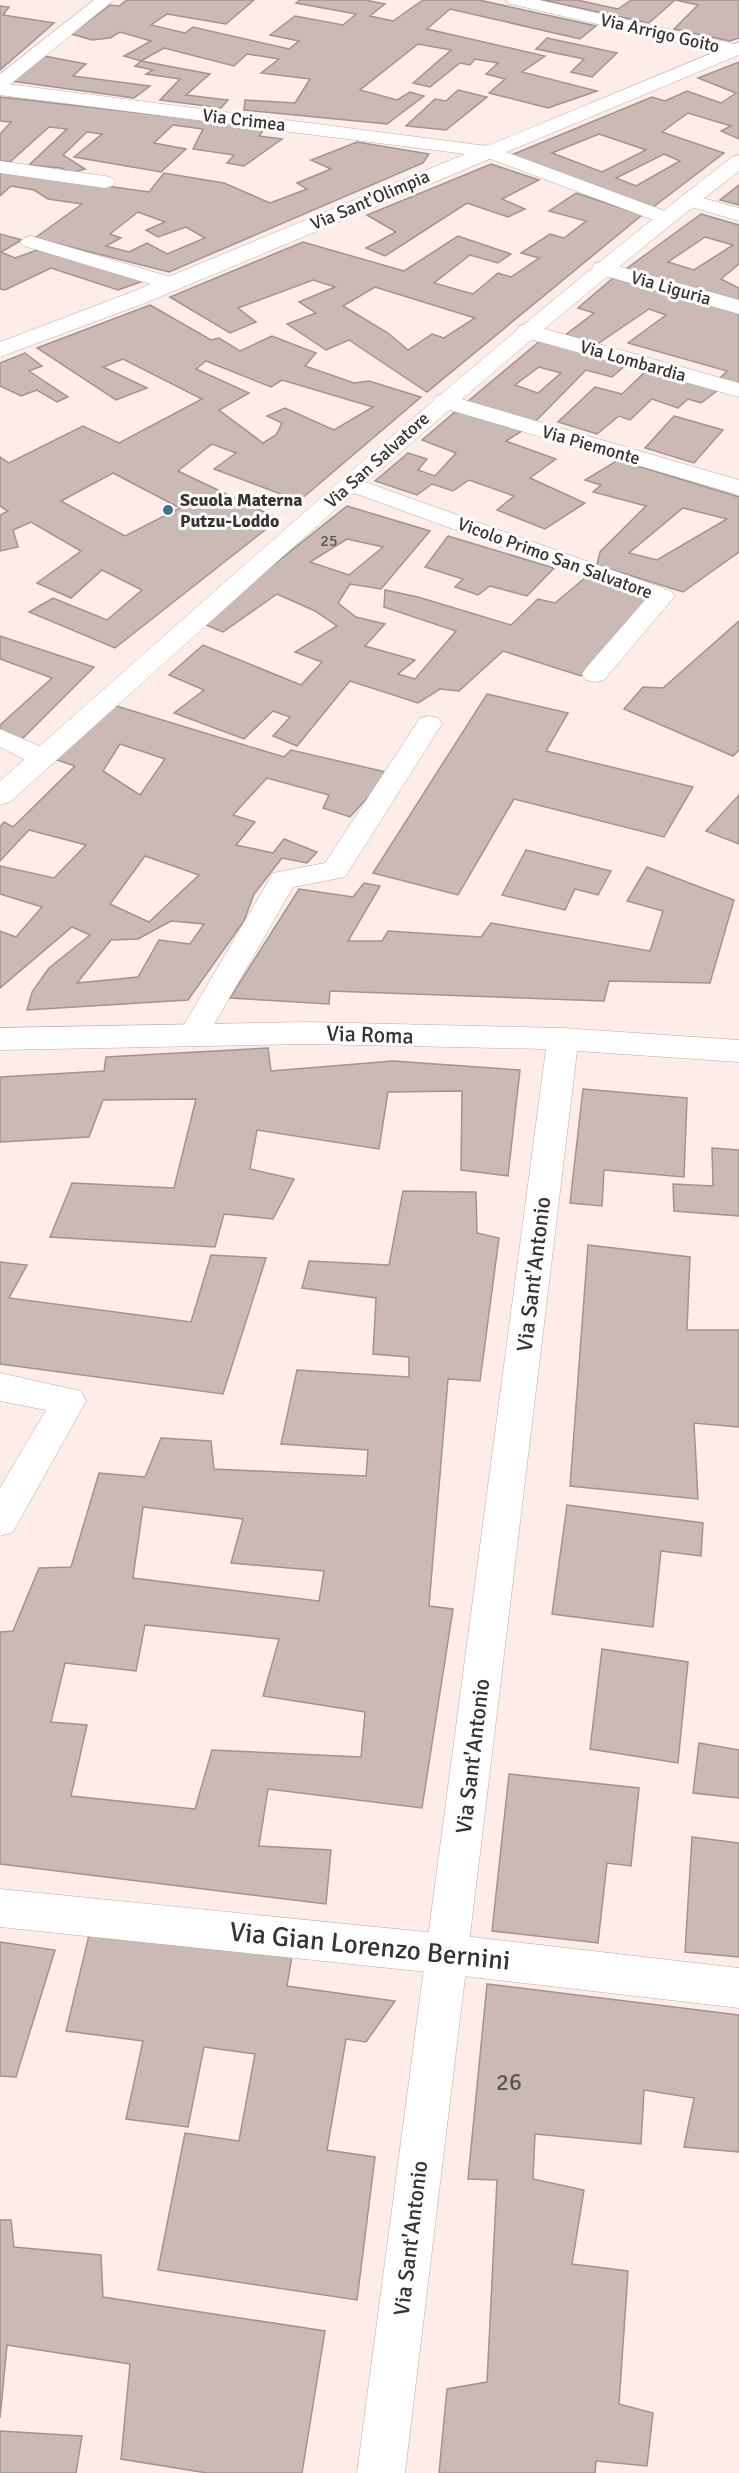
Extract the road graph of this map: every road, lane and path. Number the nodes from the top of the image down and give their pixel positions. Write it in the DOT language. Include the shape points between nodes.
graph roads {
  1 [pos="72,0"];
  2 [pos="515,0"];
  3 [pos="102,2"];
  4 [pos="737,49"];
  5 [pos="0,83"];
  6 [pos="0,89"];
  7 [pos="487,151"];
  8 [pos="739,161"];
  9 [pos="0,167"];
  10 [pos="105,182"];
  11 [pos="688,200"];
  12 [pos="739,215"];
  13 [pos="666,218"];
  14 [pos="31,242"];
  15 [pos="603,268"];
  16 [pos="170,284"];
  17 [pos="739,307"];
  18 [pos="527,331"];
  19 [pos="0,350"];
  20 [pos="739,390"];
  21 [pos="444,401"];
  22 [pos="351,484"];
  23 [pos="739,488"];
  24 [pos="595,674"];
  25 [pos="429,724"];
  26 [pos="0,737"];
  27 [pos="43,758"];
  28 [pos="0,796"];
  29 [pos="193,1035"];
  30 [pos="0,1039"];
  31 [pos="562,1040"];
  32 [pos="739,1051"];
  33 [pos="0,1387"];
  34 [pos="0,1521"];
  35 [pos="0,1908"];
  36 [pos="446,1954"];
  37 [pos="739,1988"];
  38 [pos="381,2473"];
  1 -- 3 [label="street"];
  2 -- 4 [label="street, Via Arrigo Goito"];
  3 -- 5 [label="street"];
  4 -- 7 [label="street, Via Sant'Olimpia"];
  6 -- 7 [label="street, Via Crimea"];
  7 -- 13 [label="street, Via Crimea"];
  7 -- 16 [label="street, Via Sant'Olimpia"];
  8 -- 11 [label="street, Via San Salvatore"];
  9 -- 10 [label="street"];
  11 -- 12 [label="street"];
  11 -- 13 [label="street, Via San Salvatore"];
  13 -- 15 [label="street, Via San Salvatore"];
  14 -- 16 [label="street"];
  15 -- 17 [label="street, Via Liguria"];
  15 -- 18 [label="street, Via San Salvatore"];
  16 -- 19 [label="street, Via Sant'Olimpia"];
  18 -- 20 [label="street, Via Lombardia"];
  18 -- 21 [label="street, Via San Salvatore"];
  21 -- 22 [label="street, Via San Salvatore"];
  21 -- 23 [label="street, Via Piemonte"];
  22 -- 24 [label="street, Vicolo Primo San Salvatore" via="662,596"];
  22 -- 27 [label="street, Via San Salvatore"];
  25 -- 29 [label="street" via="335,870 283,880"];
  26 -- 27 [label="street"];
  27 -- 28 [label="street, Via San Salvatore"];
  29 -- 30 [label="street, Via Roma"];
  29 -- 31 [label="street, Via Roma" via="308,1033"];
  31 -- 32 [label="street, Via Roma"];
  31 -- 36 [label="street, Via Sant'Antonio"];
  33 -- 34 [label="street" via="69,1401"];
  35 -- 36 [label="street, Via Gian Lorenzo Bernini"];
  36 -- 37 [label="street, Via Gian Lorenzo Bernini"];
  36 -- 38 [label="street, Via Sant'Antonio"];
}
